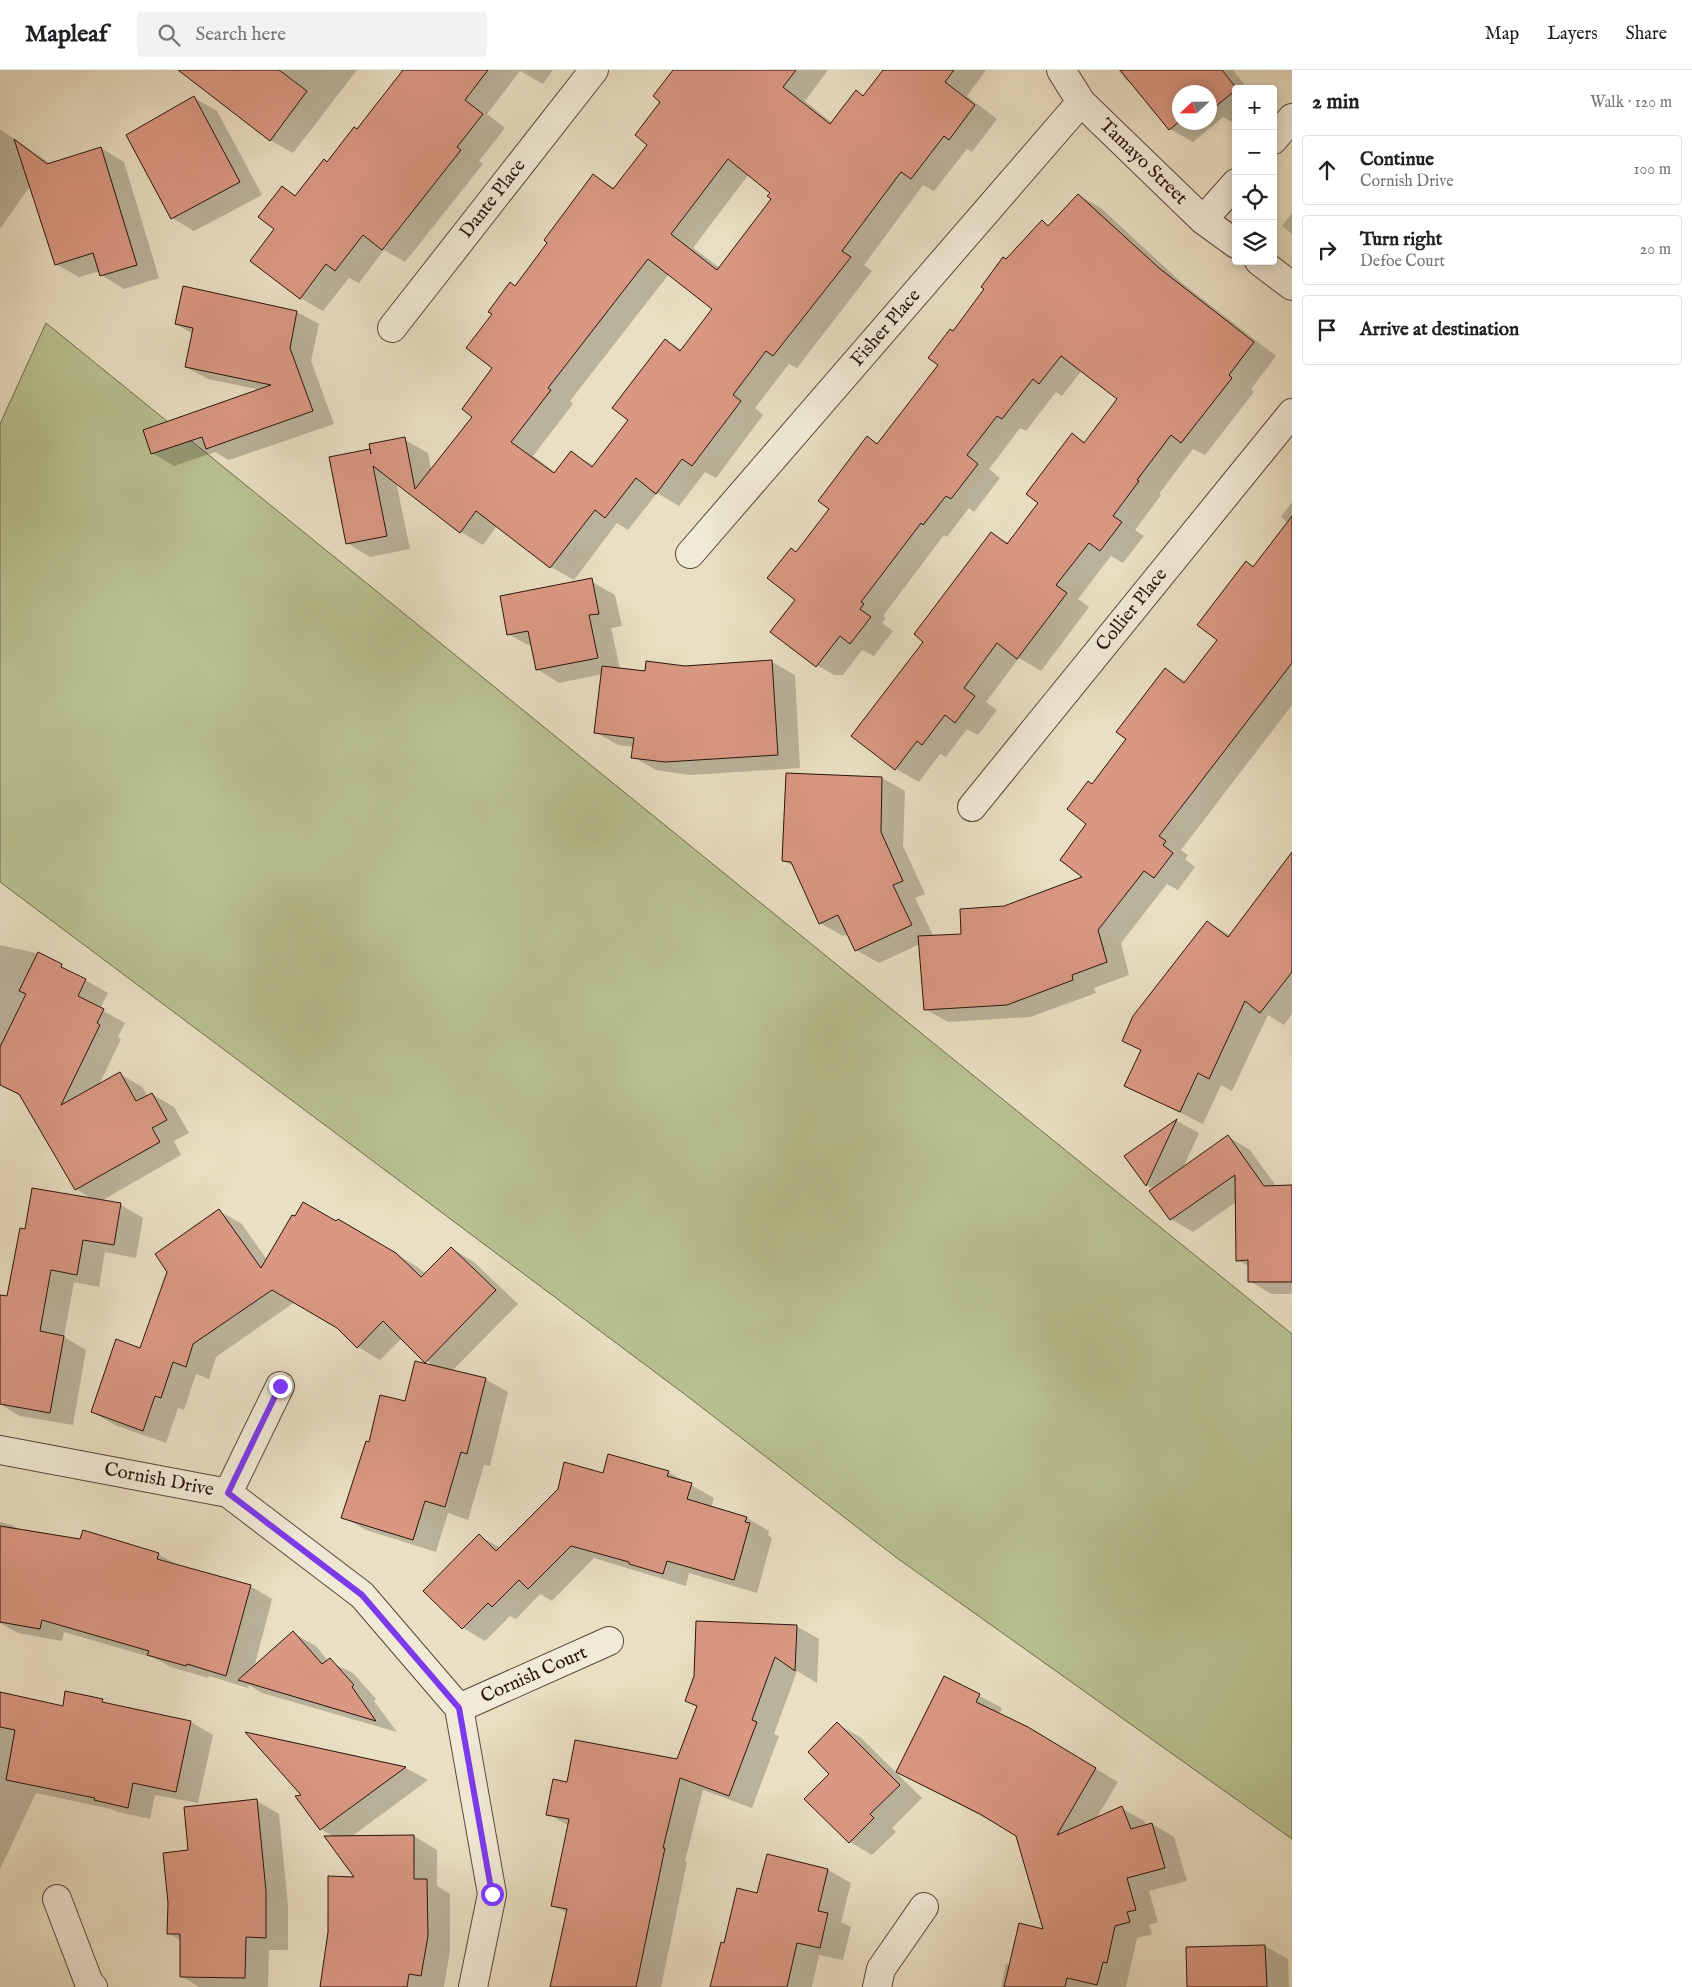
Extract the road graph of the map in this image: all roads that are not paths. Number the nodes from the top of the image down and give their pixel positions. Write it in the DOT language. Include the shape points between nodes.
graph roads {
  1 [pos="594,70"];
  2 [pos="1061,70"];
  3 [pos="1081,102"];
  4 [pos="1292,118"];
  5 [pos="1277,135"];
  6 [pos="1232,187"];
  7 [pos="1203,220"];
  8 [pos="1232,241"];
  9 [pos="1264,265"];
  10 [pos="1292,286"];
  11 [pos="392,328"];
  12 [pos="1292,412"];
  13 [pos="690,554"];
  14 [pos="972,807"];
  15 [pos="280,1386"];
  16 [pos="0,1450"];
  17 [pos="228,1493"];
  18 [pos="608,1641"];
  19 [pos="459,1708"];
  20 [pos="57,1899"];
  21 [pos="924,1907"];
  22 [pos="93,1987"];
  23 [pos="472,1987"];
  24 [pos="877,1987"];
  1 -- 11 [label="street, Dante Place"];
  2 -- 3 [label="street, Tamayo Street"];
  3 -- 7 [label="street, Tamayo Street"];
  3 -- 13 [label="street, Fisher Place"];
  4 -- 5 [label="street"];
  6 -- 7 [label="street"];
  7 -- 8 [label="street, Tamayo Street"];
  9 -- 10 [label="street"];
  12 -- 14 [label="street, Collier Place"];
  15 -- 17 [label="street"];
  16 -- 17 [label="street, Cornish Drive"];
  17 -- 19 [label="street, Cornish Drive" via="362,1595"];
  18 -- 19 [label="street, Cornish Court"];
  19 -- 23 [label="street" via="492,1894"];
  20 -- 22 [label="street" via="89,1984"];
  21 -- 24 [label="street" via="881,1969"];
}
